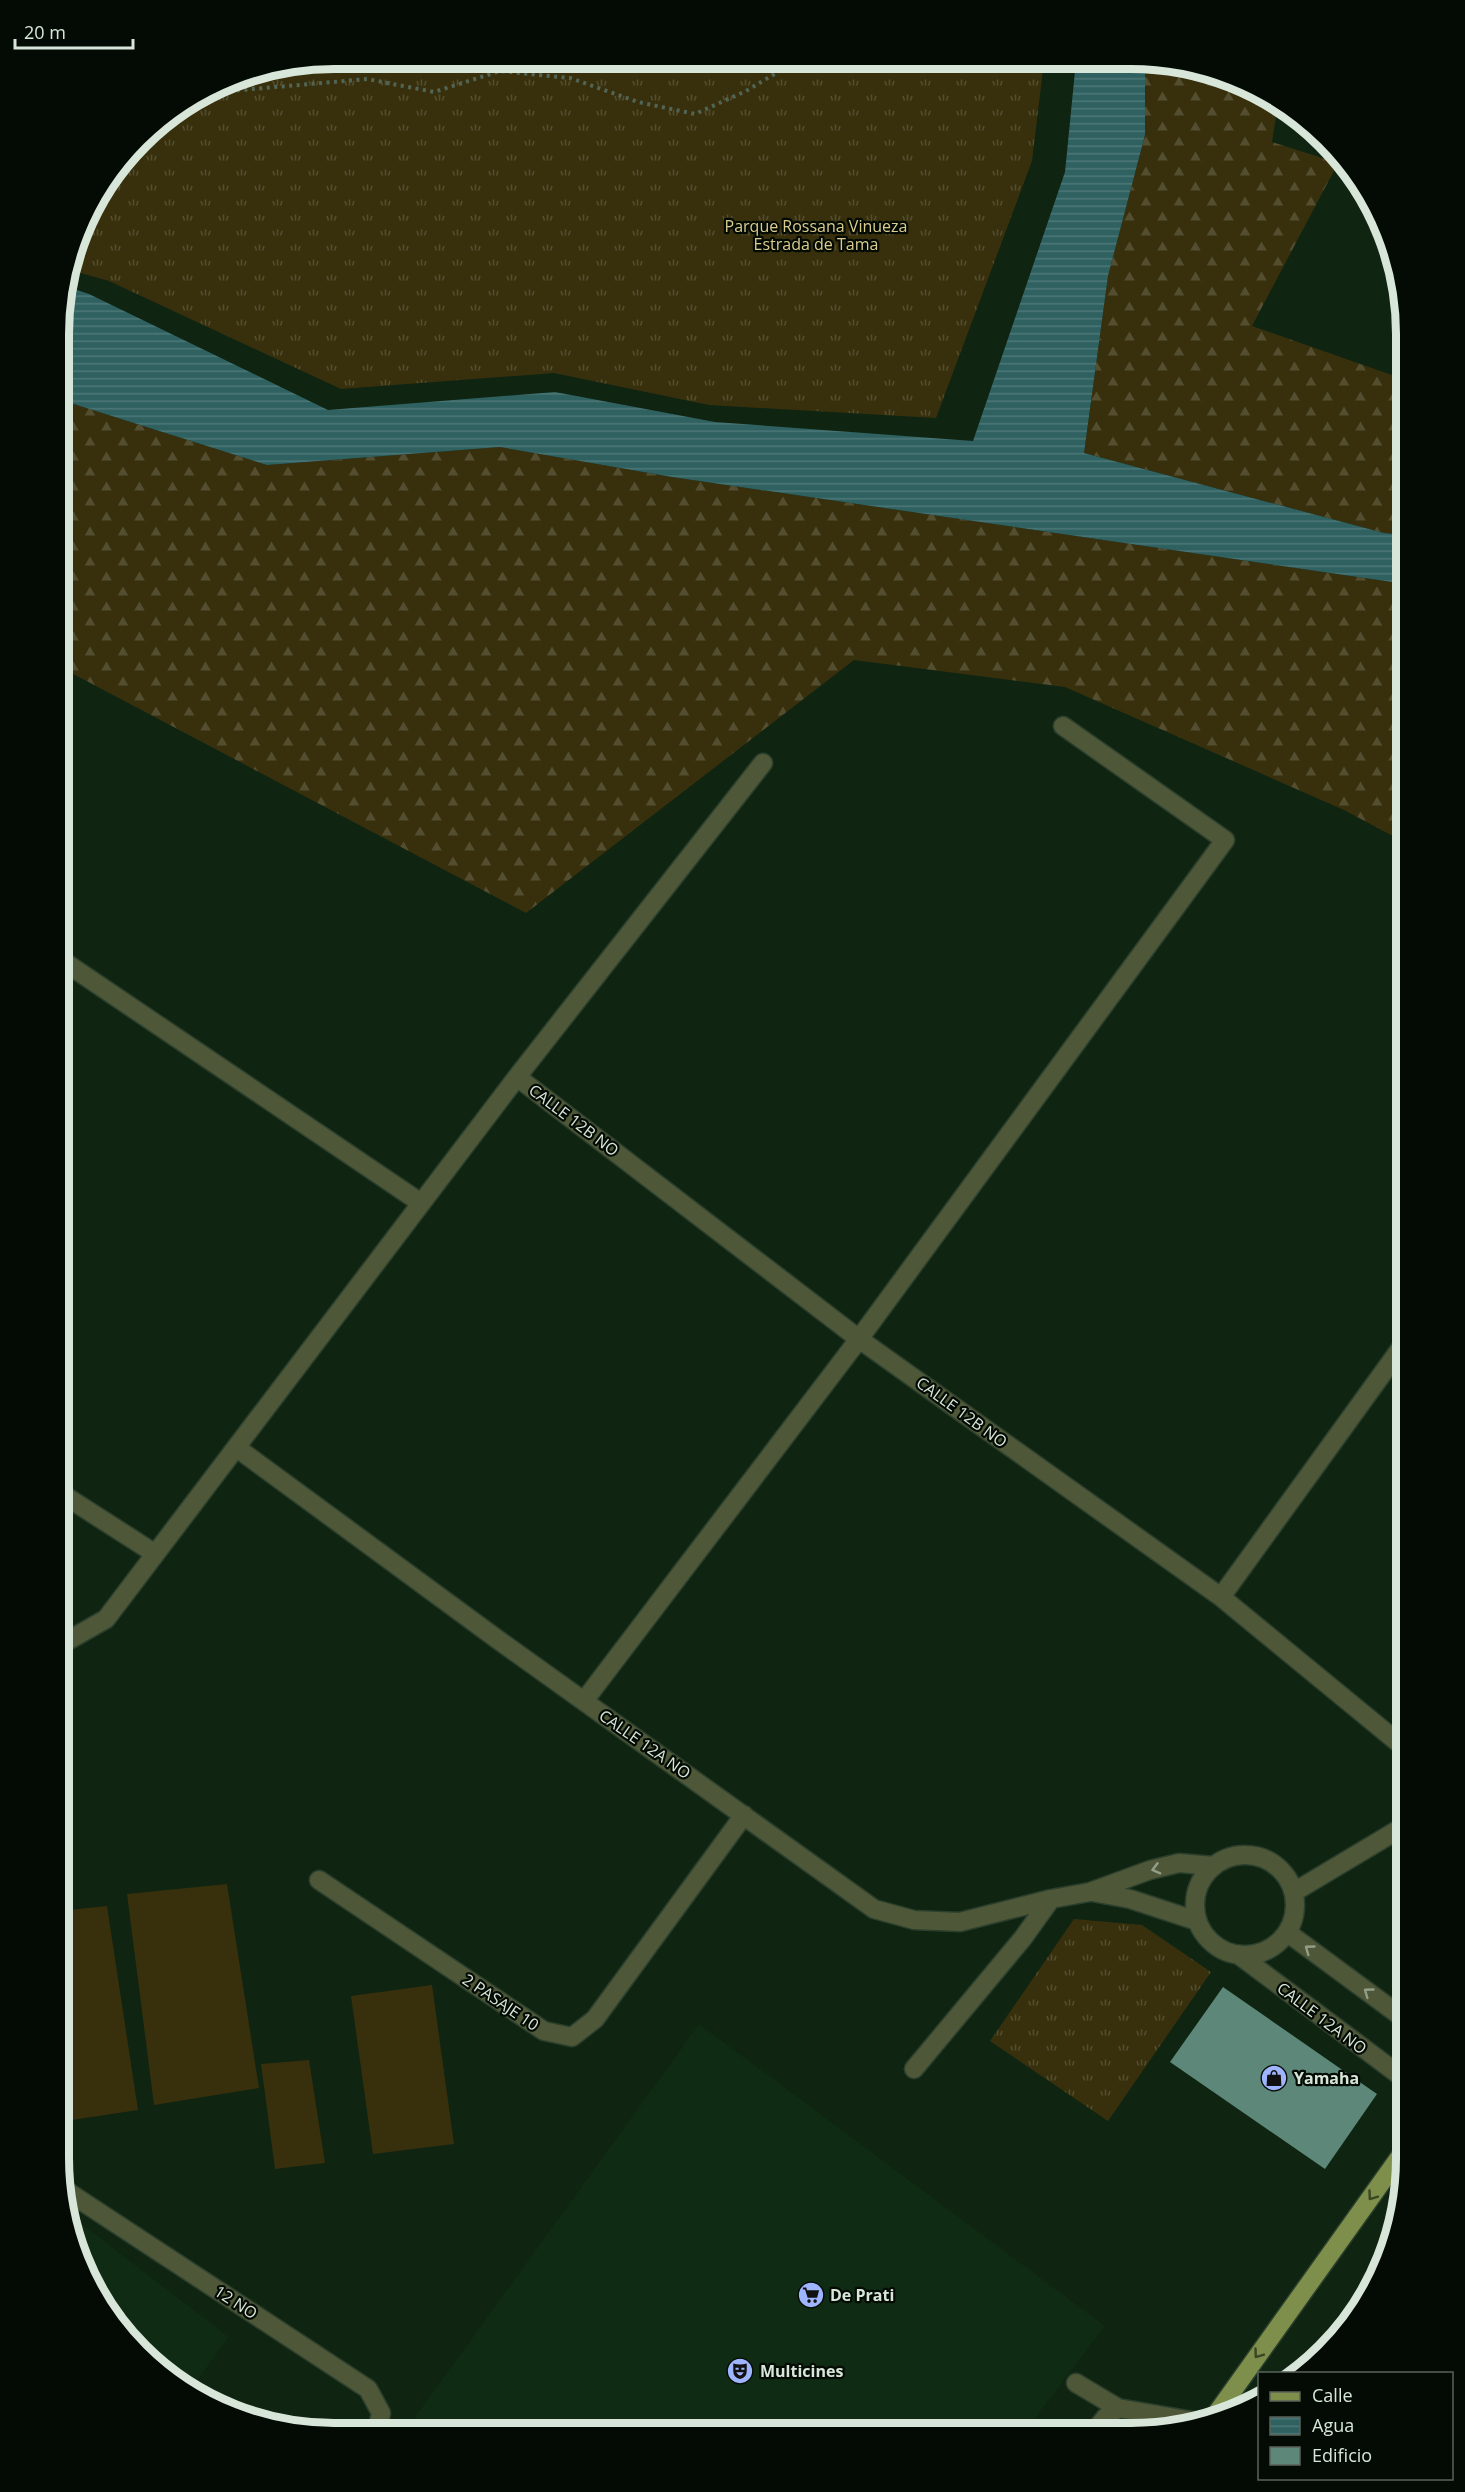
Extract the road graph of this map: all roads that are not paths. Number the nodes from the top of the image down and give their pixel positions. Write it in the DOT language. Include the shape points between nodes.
graph roads {
  1 [pos="1063,726"];
  2 [pos="764,764"];
  3 [pos="69,965"];
  4 [pos="517,1077"];
  5 [pos="421,1203"];
  6 [pos="859,1339"];
  7 [pos="1396,1355"];
  8 [pos="237,1448"];
  9 [pos="69,1498"];
  10 [pos="154,1553"];
  11 [pos="1221,1597"];
  12 [pos="69,1640"];
  13 [pos="584,1701"];
  14 [pos="1396,1741"];
  15 [pos="744,1815"];
  16 [pos="1396,1831"];
  17 [pos="1214,1866"];
  18 [pos="319,1880"];
  19 [pos="1090,1892"];
  20 [pos="1294,1892"];
  21 [pos="1051,1899"];
  22 [pos="1197,1921"];
  23 [pos="1288,1933"];
  24 [pos="1239,1955"];
  25 [pos="1396,2012"];
  26 [pos="914,2069"];
  27 [pos="1396,2073"];
  28 [pos="1396,2162"];
  29 [pos="71,2194"];
  30 [pos="1076,2383"];
  31 [pos="1221,2407"];
  32 [pos="1118,2408"];
  33 [pos="1179,2419"];
  34 [pos="379,2423"];
  35 [pos="1101,2423"];
  1 -- 6 [label="street" via="1226,840"];
  2 -- 4 [label="street"];
  3 -- 5 [label="street"];
  4 -- 5 [label="street"];
  4 -- 6 [label="street, CALLE 12B NO"];
  5 -- 8 [label="street"];
  6 -- 11 [label="street, CALLE 12B NO"];
  6 -- 13 [label="street"];
  7 -- 11 [label="street"];
  8 -- 10 [label="street"];
  8 -- 13 [label="street, CALLE 12A NO"];
  9 -- 10 [label="street"];
  10 -- 12 [label="street" via="106,1619"];
  11 -- 14 [label="street, CALLE 12B NO"];
  13 -- 15 [label="street, CALLE 12A NO"];
  15 -- 18 [label="street, 2 PASAJE 10" via="596,2019 572,2037 544,2031"];
  15 -- 21 [label="street, CALLE 12A NO" via="874,1909 884,1912 914,1920 960,1922"];
  16 -- 20 [label="street"];
  17 -- 19 [label="street, CALLE 12A NO, one-way" via="1179,1863"];
  17 -- 20 [label="street" via="1238,1856 1264,1859 1288,1878"];
  17 -- 22 [label="street" via="1198,1885"];
  19 -- 21 [label="street, CALLE 12A NO"];
  19 -- 22 [label="street, CALLE 12A NO" via="1130,1899"];
  20 -- 23 [label="street" via="1294,1920"];
  21 -- 26 [label="street"];
  22 -- 24 [label="street" via="1213,1944"];
  23 -- 24 [label="street" via="1267,1951"];
  25 -- 23 [label="street, one-way"];
  24 -- 27 [label="street, CALLE 12A NO"];
  28 -- 31 [label="main road, one-way"];
  29 -- 34 [label="street, 12 NO" via="368,2389 381,2413"];
  30 -- 32 [label="street"];
  32 -- 33 [label="street"];
  32 -- 35 [label="street"];
}
